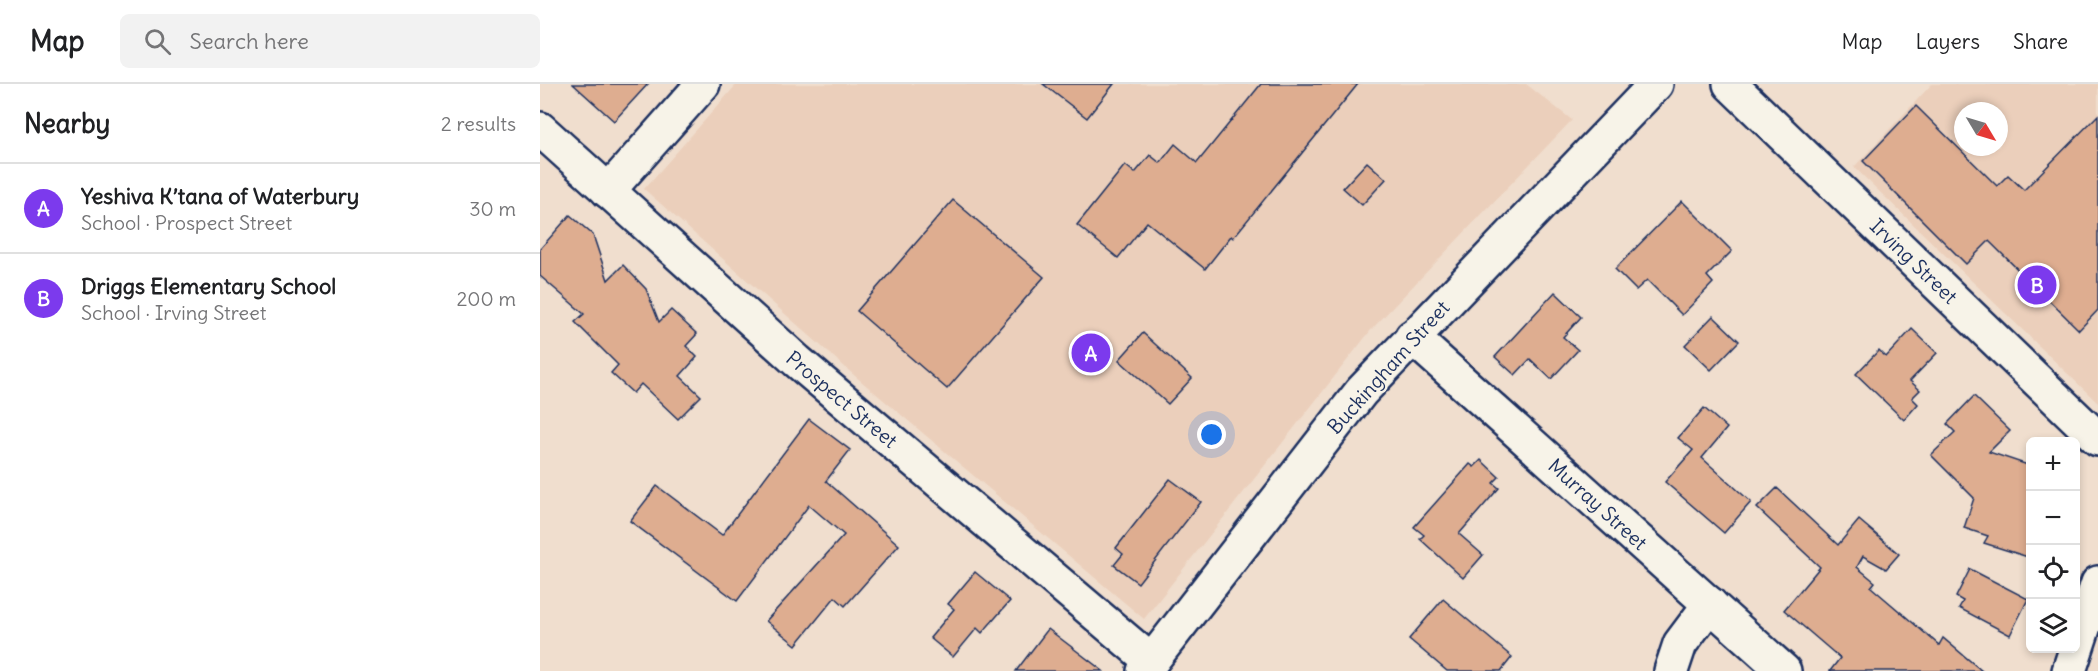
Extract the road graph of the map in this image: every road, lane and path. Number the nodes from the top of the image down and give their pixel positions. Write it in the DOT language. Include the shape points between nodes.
graph roads {
  1 [pos="704,84"];
  2 [pos="1656,84"];
  3 [pos="1730,84"];
  4 [pos="540,129"];
  5 [pos="608,191"];
  6 [pos="1412,337"];
  7 [pos="2098,439"];
  8 [pos="2098,583"];
  9 [pos="1710,604"];
  10 [pos="1147,666"];
  11 [pos="2077,669"];
  12 [pos="1671,671"];
  13 [pos="1784,671"];
  1 -- 5 [label="street"];
  2 -- 6 [label="street, Buckingham Street"];
  3 -- 7 [label="street, Irving Street"];
  4 -- 5 [label="street, Prospect Street"];
  5 -- 10 [label="street, Prospect Street"];
  6 -- 9 [label="street, Murray Street"];
  6 -- 10 [label="street, Buckingham Street" via="1361,392"];
  8 -- 11 [label="street"];
  9 -- 12 [label="street" via="1680,644"];
  9 -- 13 [label="street, Murray Street"];
}
